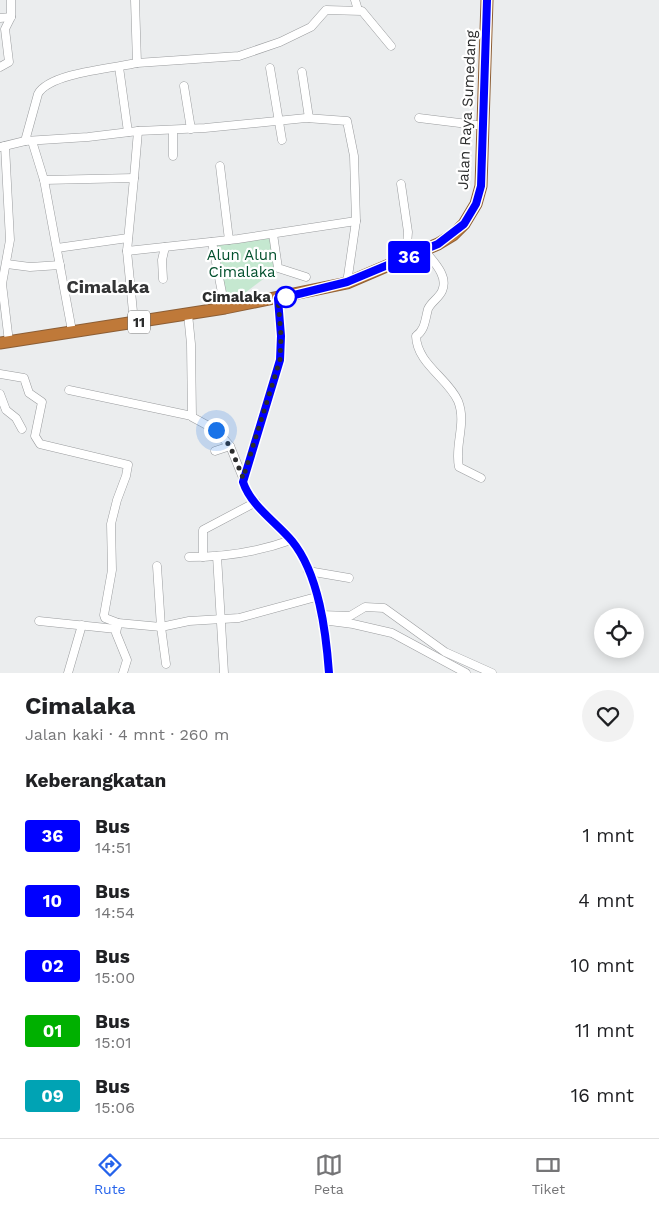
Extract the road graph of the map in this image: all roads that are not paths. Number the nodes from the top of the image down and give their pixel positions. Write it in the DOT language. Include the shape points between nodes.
graph roads {
  1 [pos="11,0"];
  2 [pos="135,0"];
  3 [pos="355,0"];
  4 [pos="487,0"];
  5 [pos="358,10"];
  6 [pos="11,17"];
  7 [pos="0,18"];
  8 [pos="390,46"];
  9 [pos="137,64"];
  10 [pos="0,67"];
  11 [pos="119,67"];
  12 [pos="270,68"];
  13 [pos="302,72"];
  14 [pos="184,86"];
  15 [pos="309,118"];
  16 [pos="419,118"];
  17 [pos="279,120"];
  18 [pos="484,126"];
  19 [pos="191,129"];
  20 [pos="173,130"];
  21 [pos="138,131"];
  22 [pos="128,132"];
  23 [pos="282,140"];
  24 [pos="29,141"];
  25 [pos="2,146"];
  26 [pos="173,156"];
  27 [pos="220,166"];
  28 [pos="134,178"];
  29 [pos="44,180"];
  30 [pos="401,184"];
  31 [pos="356,222"];
  32 [pos="273,234"];
  33 [pos="128,238"];
  34 [pos="229,240"];
  35 [pos="212,242"];
  36 [pos="57,248"];
  37 [pos="165,248"];
  38 [pos="424,250"];
  39 [pos="127,251"];
  40 [pos="406,258"];
  41 [pos="7,264"];
  42 [pos="60,265"];
  43 [pos="306,277"];
  44 [pos="163,279"];
  45 [pos="347,282"];
  46 [pos="278,299"];
  47 [pos="224,308"];
  48 [pos="188,314"];
  49 [pos="134,322"];
  50 [pos="72,331"];
  51 [pos="5,343"];
  52 [pos="0,374"];
  53 [pos="70,390"];
  54 [pos="0,394"];
  55 [pos="192,415"];
  56 [pos="22,429"];
  57 [pos="230,446"];
  58 [pos="215,451"];
  59 [pos="244,475"];
  60 [pos="481,478"];
  61 [pos="256,502"];
  62 [pos="291,540"];
  63 [pos="217,556"];
  64 [pos="190,557"];
  65 [pos="203,557"];
  66 [pos="157,566"];
  67 [pos="308,571"];
  68 [pos="349,578"];
  69 [pos="316,597"];
  70 [pos="322,617"];
  71 [pos="222,620"];
  72 [pos="39,621"];
  73 [pos="82,625"];
  74 [pos="117,626"];
  75 [pos="161,627"];
  76 [pos="166,664"];
  77 [pos="68,673"];
  78 [pos="123,673"];
  79 [pos="224,673"];
  80 [pos="329,673"];
  81 [pos="466,673"];
  82 [pos="492,673"];
  1 -- 6 [label="street"];
  2 -- 9 [label="street"];
  3 -- 5 [label="street"];
  4 -- 18 [label="highway, Jalan Raya Sumedang / 11"];
  5 -- 8 [label="street" via="366,14"];
  5 -- 9 [label="street" via="324,10 311,27 239,56"];
  6 -- 7 [label="street"];
  6 -- 10 [label="street" via="5,29 8,62"];
  9 -- 11 [label="street"];
  11 -- 22 [label="street"];
  11 -- 24 [label="street" via="76,74 42,88"];
  12 -- 17 [label="street"];
  13 -- 15 [label="street"];
  14 -- 19 [label="street"];
  15 -- 17 [label="street"];
  15 -- 31 [label="street" via="344,120 349,124 356,176"];
  16 -- 18 [label="street"];
  17 -- 19 [label="street"];
  17 -- 23 [label="street"];
  18 -- 38 [label="highway, Jalan Raya Sumedang / 11" via="481,186 476,204 453,235"];
  19 -- 20 [label="street"];
  20 -- 21 [label="street"];
  20 -- 26 [label="street"];
  21 -- 22 [label="street"];
  21 -- 28 [label="street"];
  22 -- 24 [label="street"];
  24 -- 25 [label="street"];
  24 -- 29 [label="street"];
  25 -- 41 [label="street" via="10,228"];
  27 -- 34 [label="street"];
  28 -- 29 [label="street"];
  28 -- 33 [label="street"];
  29 -- 36 [label="street"];
  30 -- 40 [label="street" via="408,232"];
  31 -- 32 [label="street"];
  31 -- 45 [label="street"];
  32 -- 34 [label="street"];
  32 -- 43 [label="street" via="278,268"];
  33 -- 36 [label="street"];
  33 -- 39 [label="street"];
  34 -- 35 [label="street"];
  35 -- 37 [label="street"];
  35 -- 47 [label="street"];
  36 -- 42 [label="street"];
  37 -- 39 [label="street"];
  37 -- 44 [label="street"];
  38 -- 40 [label="highway, Jalan Raya Sumedang / 11"];
  38 -- 60 [label="street" via="444,281 441,292 429,307 416,342 425,360 458,402 462,422 459,467"];
  39 -- 49 [label="street"];
  40 -- 45 [label="highway, Jalan Raya Sumedang / 11"];
  41 -- 42 [label="street" via="30,267"];
  41 -- 51 [label="street" via="2,284"];
  42 -- 50 [label="street"];
  45 -- 46 [label="highway, Jalan Raya Sumedang / 11"];
  46 -- 47 [label="highway, 11"];
  46 -- 59 [label="street" via="280,360"];
  47 -- 48 [label="highway, 11"];
  48 -- 49 [label="highway, 11"];
  48 -- 55 [label="street"];
  49 -- 50 [label="highway, 11"];
  50 -- 51 [label="highway, 11"];
  52 -- 74 [label="street" via="24,378 29,393 41,399 35,436 40,444 128,465 111,524 112,570 104,615"];
  53 -- 55 [label="street"];
  54 -- 56 [label="street" via="6,410"];
  55 -- 57 [label="street" via="216,430"];
  57 -- 58 [label="street"];
  57 -- 59 [label="street"];
  59 -- 61 [label="street" via="244,485"];
  61 -- 62 [label="street"];
  61 -- 65 [label="street" via="203,530"];
  62 -- 63 [label="street" via="272,547"];
  62 -- 67 [label="street"];
  63 -- 65 [label="street"];
  63 -- 71 [label="street"];
  64 -- 65 [label="street"];
  66 -- 75 [label="street"];
  67 -- 68 [label="street"];
  67 -- 69 [label="street"];
  69 -- 70 [label="street"];
  69 -- 71 [label="street"];
  70 -- 80 [label="street"];
  70 -- 81 [label="street" via="392,634"];
  70 -- 82 [label="street" via="350,616 365,607 384,608 445,652"];
  71 -- 75 [label="street" via="189,621"];
  71 -- 79 [label="street"];
  72 -- 73 [label="street"];
  73 -- 74 [label="street"];
  73 -- 77 [label="street"];
  74 -- 75 [label="street"];
  74 -- 78 [label="street" via="127,660"];
  75 -- 76 [label="street"];
}
